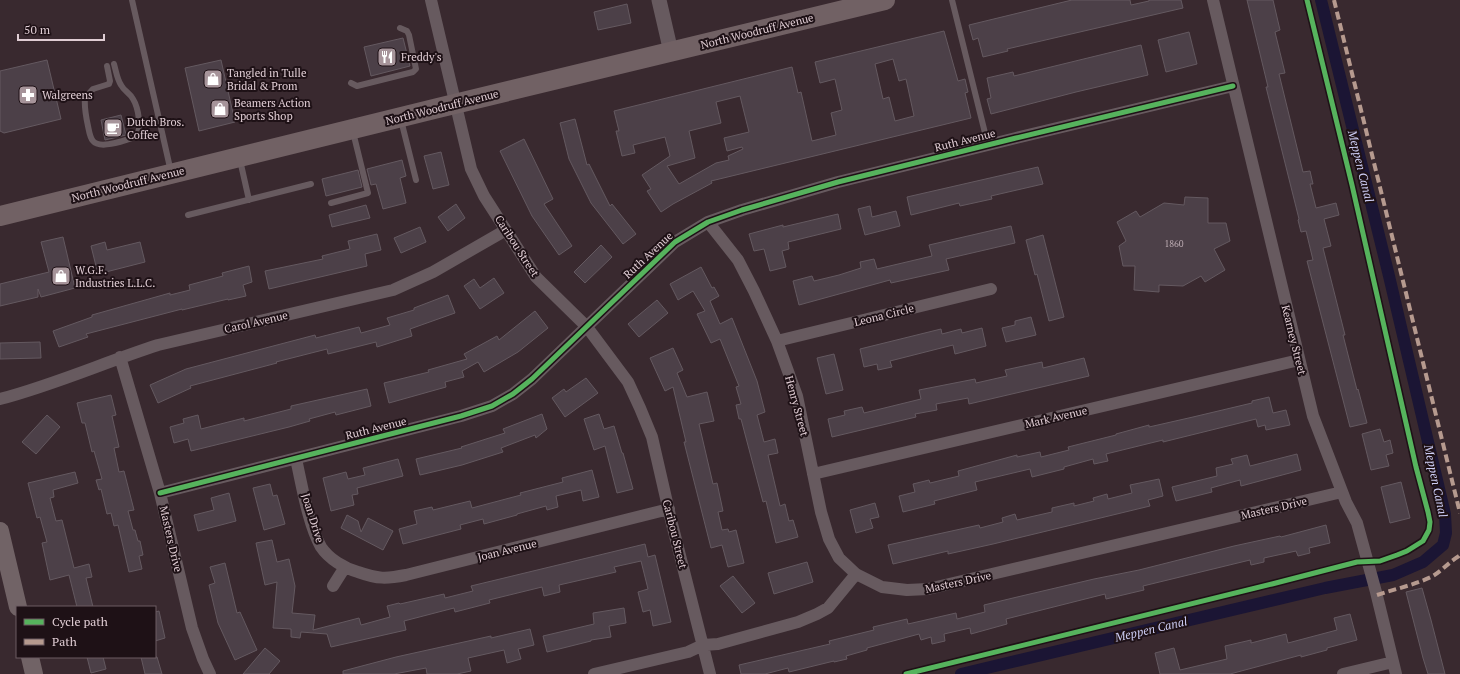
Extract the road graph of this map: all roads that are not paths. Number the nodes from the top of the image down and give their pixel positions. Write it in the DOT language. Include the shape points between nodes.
graph roads {
  1 [pos="132,0"];
  2 [pos="431,0"];
  3 [pos="659,0"];
  4 [pos="885,0"];
  5 [pos="952,0"];
  6 [pos="1213,0"];
  7 [pos="400,28"];
  8 [pos="671,52"];
  9 [pos="111,65"];
  10 [pos="351,83"];
  11 [pos="1233,86"];
  12 [pos="455,104"];
  13 [pos="400,117"];
  14 [pos="352,129"];
  15 [pos="988,145"];
  16 [pos="239,157"];
  17 [pos="171,173"];
  18 [pos="416,180"];
  19 [pos="311,184"];
  20 [pos="249,200"];
  21 [pos="331,203"];
  22 [pos="188,215"];
  23 [pos="0,216"];
  24 [pos="708,222"];
  25 [pos="506,230"];
  26 [pos="991,289"];
  27 [pos="586,328"];
  28 [pos="777,341"];
  29 [pos="120,357"];
  30 [pos="1299,360"];
  31 [pos="0,399"];
  32 [pos="296,459"];
  33 [pos="813,474"];
  34 [pos="160,492"];
  35 [pos="1342,492"];
  36 [pos="669,508"];
  37 [pos="0,531"];
  38 [pos="4,562"];
  39 [pos="345,567"];
  40 [pos="856,574"];
  41 [pos="333,586"];
  42 [pos="18,606"];
  43 [pos="703,645"];
  44 [pos="30,658"];
  45 [pos="1392,662"];
  46 [pos="34,674"];
  47 [pos="210,674"];
  48 [pos="594,674"];
  49 [pos="710,674"];
  50 [pos="1343,674"];
  51 [pos="1396,674"];
  1 -- 17 [label="lane"];
  2 -- 12 [label="street, Caribou Street"];
  3 -- 8 [label="street"];
  4 -- 8 [label="main road, North Woodruff Avenue"];
  5 -- 15 [label="lane"];
  6 -- 11 [label="street, Kearney Street"];
  7 -- 10 [label="lane" via="409,35 416,69 413,72 357,86"];
  8 -- 12 [label="main road, North Woodruff Avenue"];
  9 -- 9 [label="lane" via="109,84 93,89 85,98 91,140 100,145 135,137 139,130 133,99 120,84"];
  11 -- 15 [label="street, Ruth Avenue"];
  11 -- 30 [label="street, Kearney Street"];
  12 -- 13 [label="main road, North Woodruff Avenue"];
  12 -- 25 [label="street, Caribou Street" via="471,169 484,196"];
  13 -- 14 [label="main road, North Woodruff Avenue"];
  13 -- 18 [label="lane"];
  14 -- 16 [label="main road, North Woodruff Avenue"];
  14 -- 21 [label="lane" via="368,194"];
  15 -- 24 [label="street, Ruth Avenue" via="838,182"];
  16 -- 17 [label="main road, North Woodruff Avenue"];
  16 -- 20 [label="lane"];
  17 -- 23 [label="main road, North Woodruff Avenue"];
  19 -- 20 [label="lane"];
  20 -- 22 [label="lane"];
  24 -- 27 [label="street, Ruth Avenue" via="675,242"];
  24 -- 28 [label="street, Henry Street" via="738,260"];
  25 -- 27 [label="street, Caribou Street" via="536,277"];
  25 -- 29 [label="street, Carol Avenue" via="433,272 393,290 158,345"];
  26 -- 28 [label="street, Leona Circle"];
  27 -- 32 [label="street, Ruth Avenue" via="532,379 492,406"];
  27 -- 36 [label="street, Caribou Street" via="628,382 640,408 652,437"];
  28 -- 33 [label="street, Henry Street" via="796,396"];
  29 -- 31 [label="street, Carol Avenue" via="33,390"];
  29 -- 34 [label="street, Masters Drive"];
  30 -- 33 [label="street, Mark Avenue"];
  30 -- 35 [label="street, Kearney Street" via="1313,416"];
  32 -- 34 [label="street, Ruth Avenue"];
  32 -- 39 [label="street, Joan Drive" via="316,536 322,548 333,560"];
  33 -- 40 [label="street, Henry Street" via="820,512 830,539 839,558"];
  34 -- 47 [label="street, Masters Drive" via="192,628"];
  35 -- 40 [label="street, Masters Drive" via="928,589 882,587"];
  35 -- 45 [label="street, Kearney Street" via="1357,523"];
  36 -- 39 [label="street, Joan Avenue" via="406,575 373,578"];
  36 -- 43 [label="street, Caribou Street"];
  37 -- 38 [label="main road"];
  38 -- 42 [label="main road"];
  39 -- 41 [label="street"];
  40 -- 43 [label="street" via="828,608 817,614 798,622 718,644"];
  43 -- 48 [label="street" via="688,652"];
  43 -- 49 [label="street, Caribou Street"];
  44 -- 46 [label="main road"];
  45 -- 50 [label="street"];
  45 -- 51 [label="street, Kearney Street"];
}
